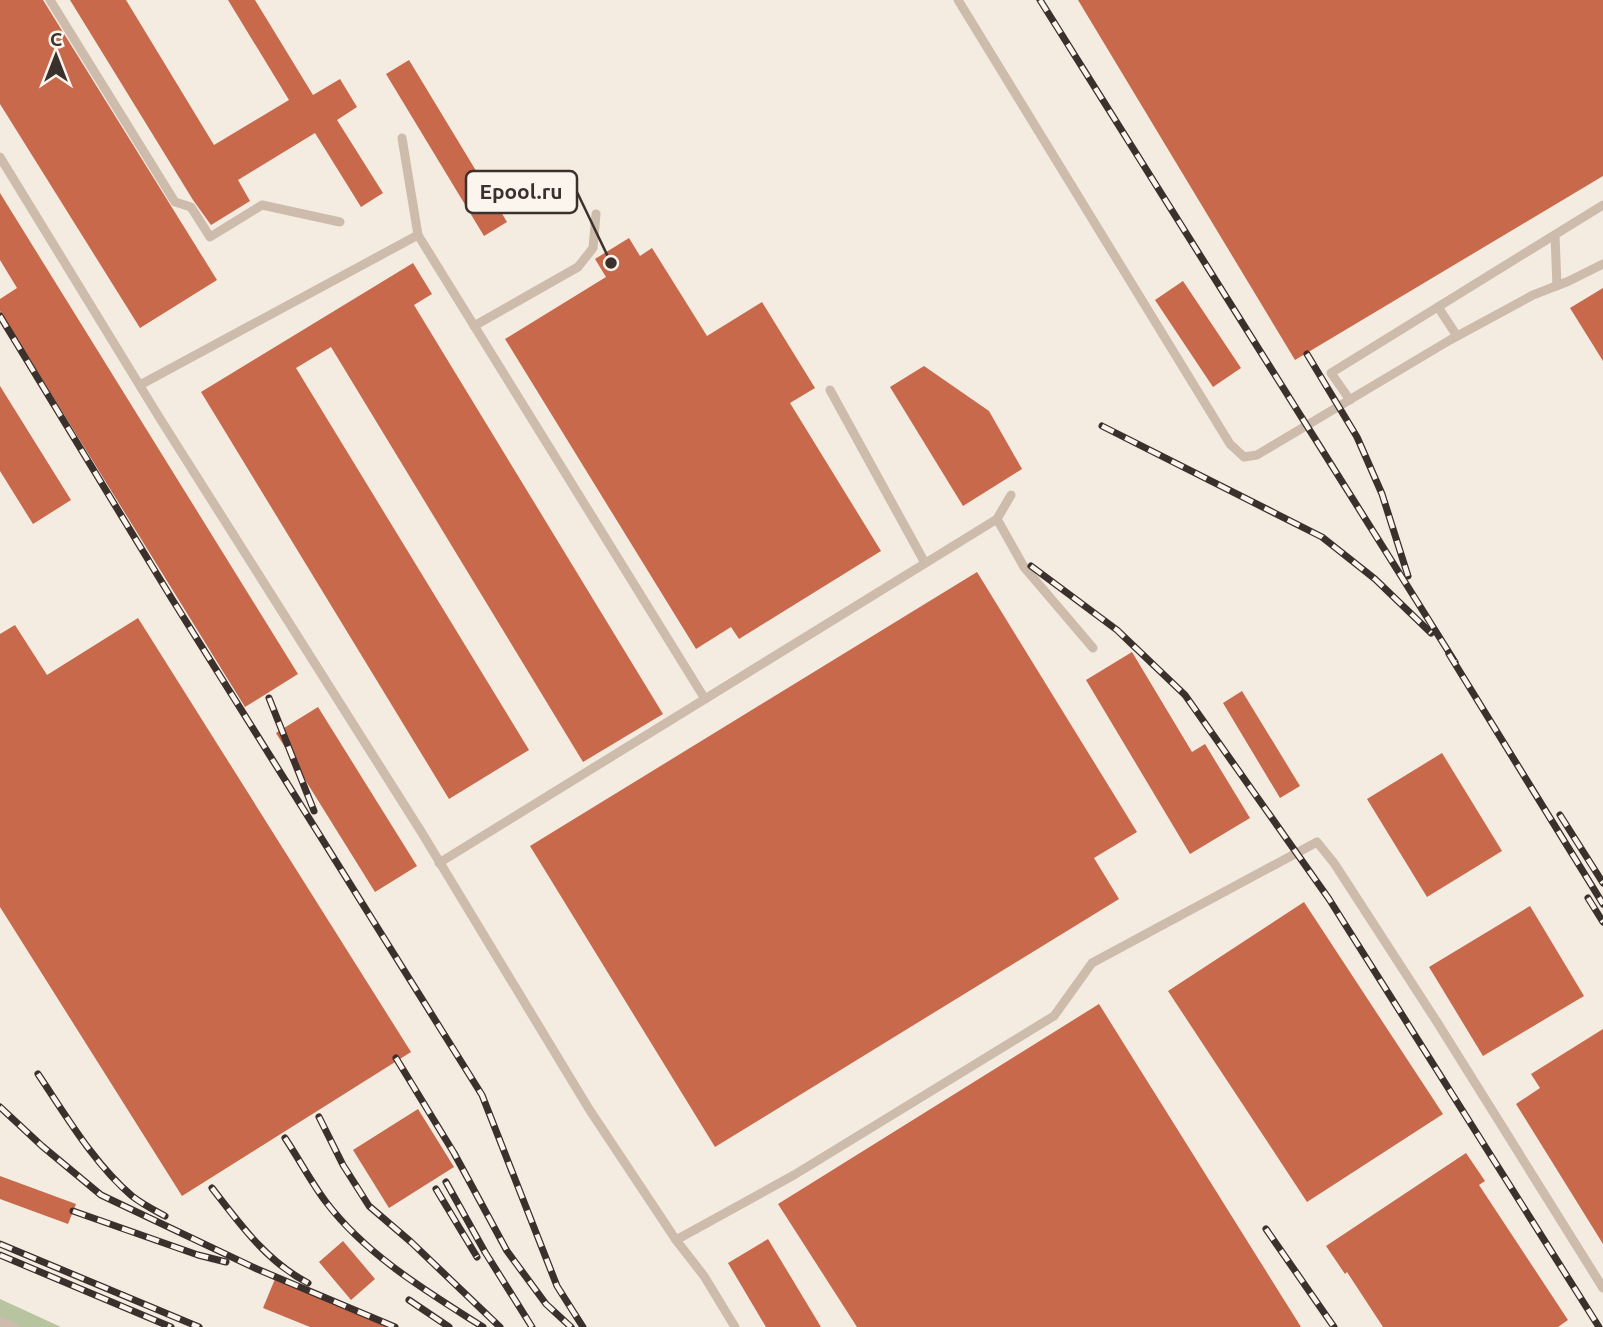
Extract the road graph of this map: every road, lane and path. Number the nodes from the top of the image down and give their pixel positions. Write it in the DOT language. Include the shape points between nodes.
graph roads {
  1 [pos="50,0"];
  2 [pos="957,0"];
  3 [pos="402,138"];
  4 [pos="0,157"];
  5 [pos="1603,205"];
  6 [pos="596,214"];
  7 [pos="340,222"];
  8 [pos="418,234"];
  9 [pos="1555,234"];
  10 [pos="1603,264"];
  11 [pos="1557,286"];
  12 [pos="1438,307"];
  13 [pos="474,326"];
  14 [pos="1457,336"];
  15 [pos="140,385"];
  16 [pos="830,390"];
  17 [pos="1350,400"];
  18 [pos="1011,495"];
  19 [pos="997,519"];
  20 [pos="925,563"];
  21 [pos="1093,648"];
  22 [pos="705,699"];
  23 [pos="439,863"];
  24 [pos="676,1240"];
  25 [pos="1603,1288"];
  26 [pos="0,1321"];
  27 [pos="14,1327"];
  28 [pos="735,1327"];
  1 -- 7 [label="lane" via="175,202 191,207 211,237 261,205"];
  2 -- 17 [label="lane" via="1230,444 1244,457 1257,455"];
  3 -- 8 [label="lane"];
  4 -- 15 [label="lane"];
  5 -- 9 [label="lane"];
  6 -- 13 [label="lane" via="593,248 578,267"];
  8 -- 13 [label="lane"];
  8 -- 15 [label="lane"];
  9 -- 11 [label="lane"];
  9 -- 12 [label="lane"];
  10 -- 11 [label="lane"];
  11 -- 14 [label="lane"];
  12 -- 14 [label="lane"];
  12 -- 17 [label="lane" via="1331,373"];
  13 -- 22 [label="lane"];
  14 -- 17 [label="lane"];
  15 -- 23 [label="lane"];
  16 -- 20 [label="lane"];
  18 -- 19 [label="lane"];
  19 -- 20 [label="lane"];
  19 -- 21 [label="lane" via="1024,567"];
  20 -- 22 [label="lane"];
  22 -- 23 [label="lane"];
  23 -- 24 [label="lane" via="589,1109"];
  24 -- 25 [label="lane" via="794,1175 1054,1016 1091,963 1317,842 1430,1011"];
  24 -- 28 [label="lane"];
  26 -- 27 [label="lane"];
}
